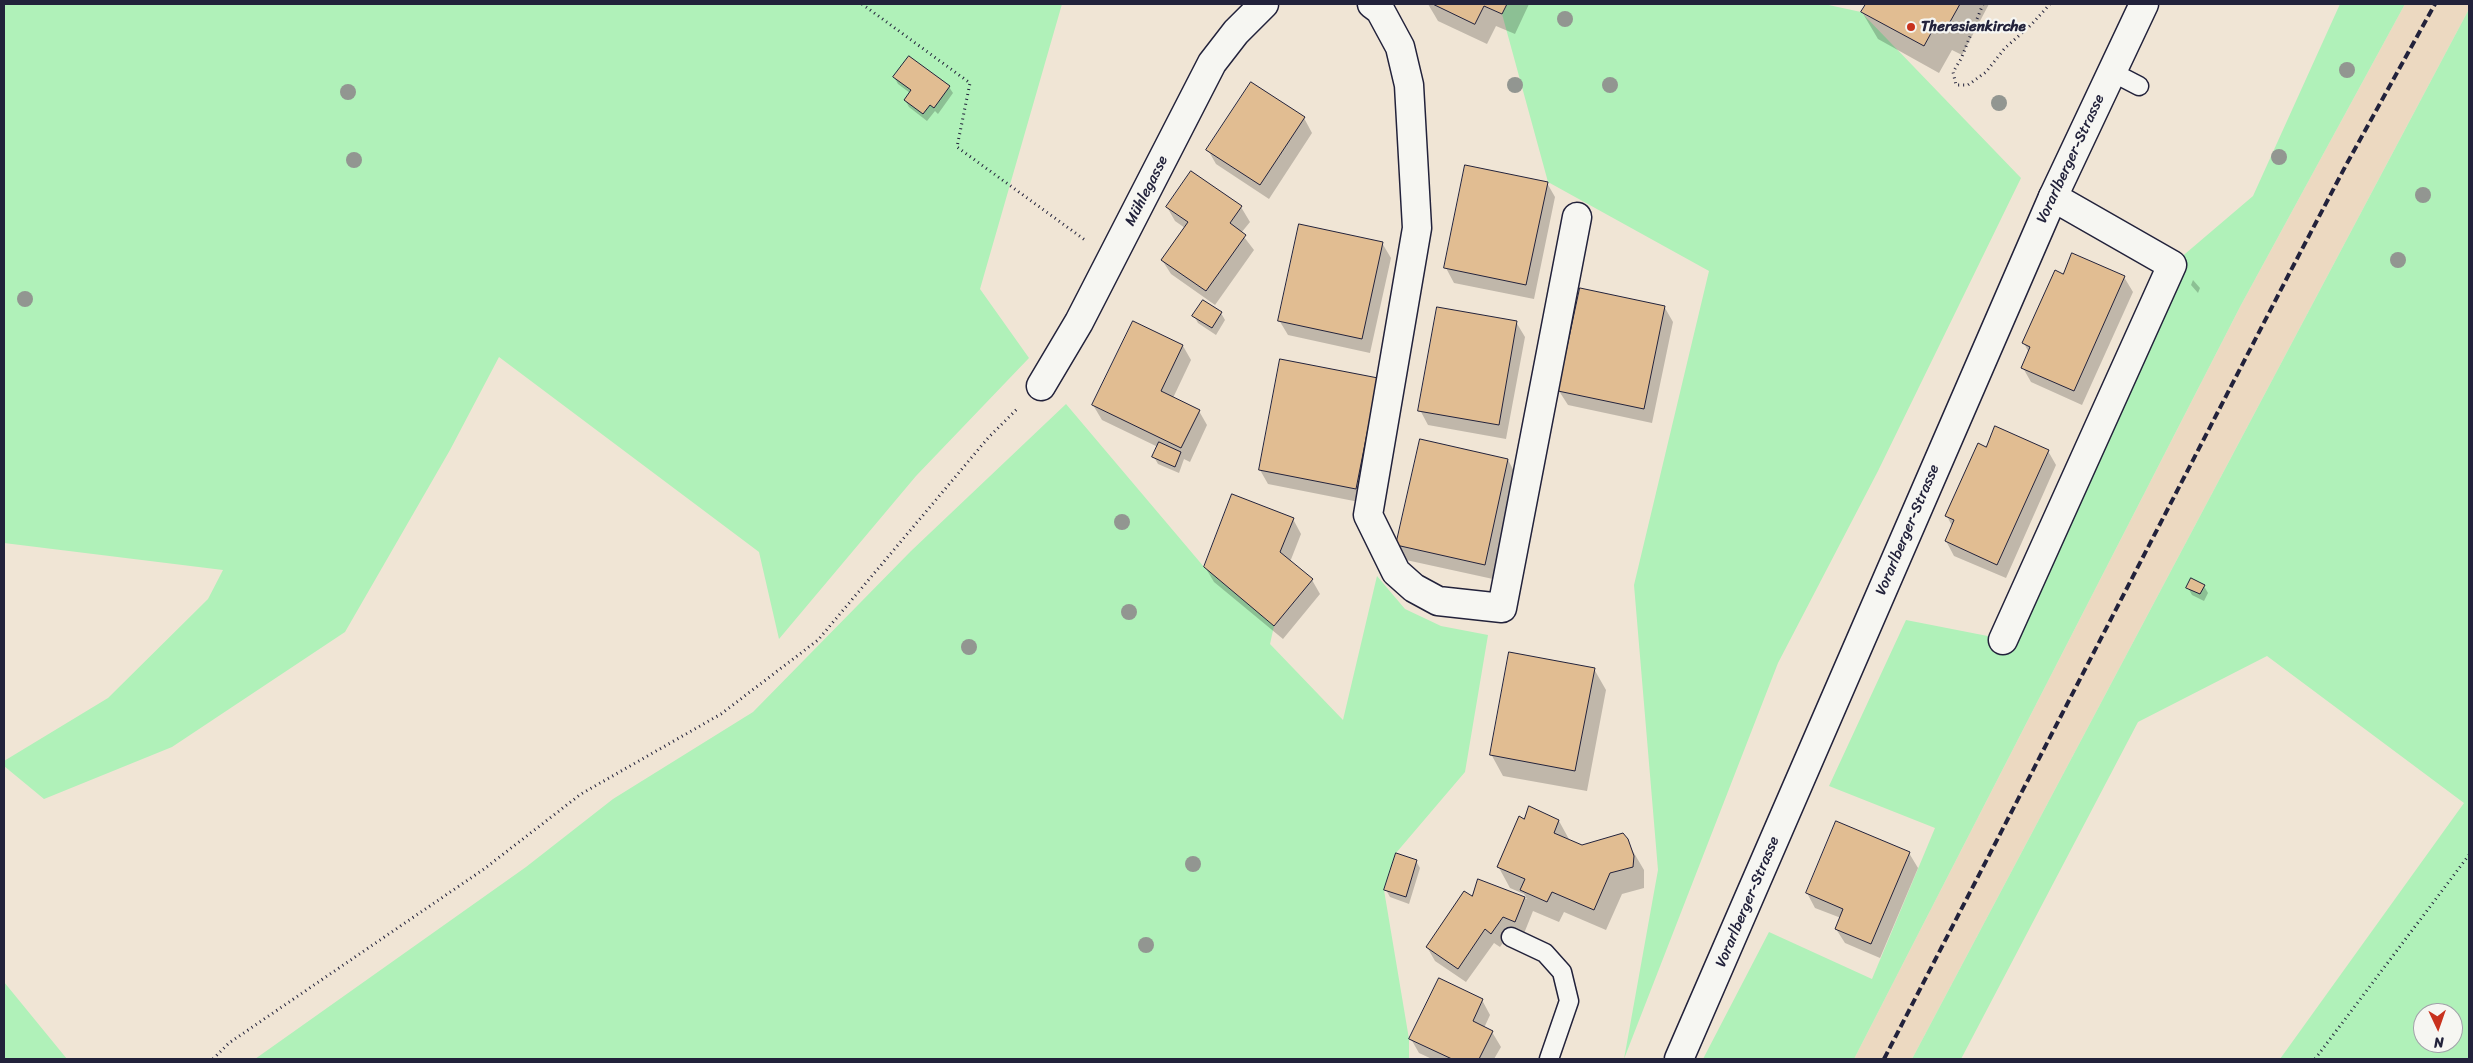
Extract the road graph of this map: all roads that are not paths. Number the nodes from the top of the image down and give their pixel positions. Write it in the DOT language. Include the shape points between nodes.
graph roads {
  1 [pos="1264,4"];
  2 [pos="1372,4"];
  3 [pos="2144,4"];
  4 [pos="2112,72"];
  5 [pos="2139,86"];
  6 [pos="2053,197"];
  7 [pos="1576,217"];
  8 [pos="1040,386"];
  9 [pos="2003,640"];
  10 [pos="1511,936"];
  11 [pos="1549,1059"];
  12 [pos="1680,1059"];
  1 -- 8 [label="street, Mühlegasse" via="1212,63 1080,322"];
  2 -- 7 [label="street" via="1380,10 1400,47 1409,85 1417,228 1368,515 1396,572 1414,588 1438,601 1502,608"];
  3 -- 4 [label="street, Vorarlberger-Strasse"];
  4 -- 5 [label="lane"];
  4 -- 6 [label="street, Vorarlberger-Strasse"];
  6 -- 9 [label="street" via="2172,265"];
  6 -- 12 [label="street, Vorarlberger-Strasse"];
  10 -- 11 [label="lane" via="1545,953 1562,972 1569,1001"];
}
